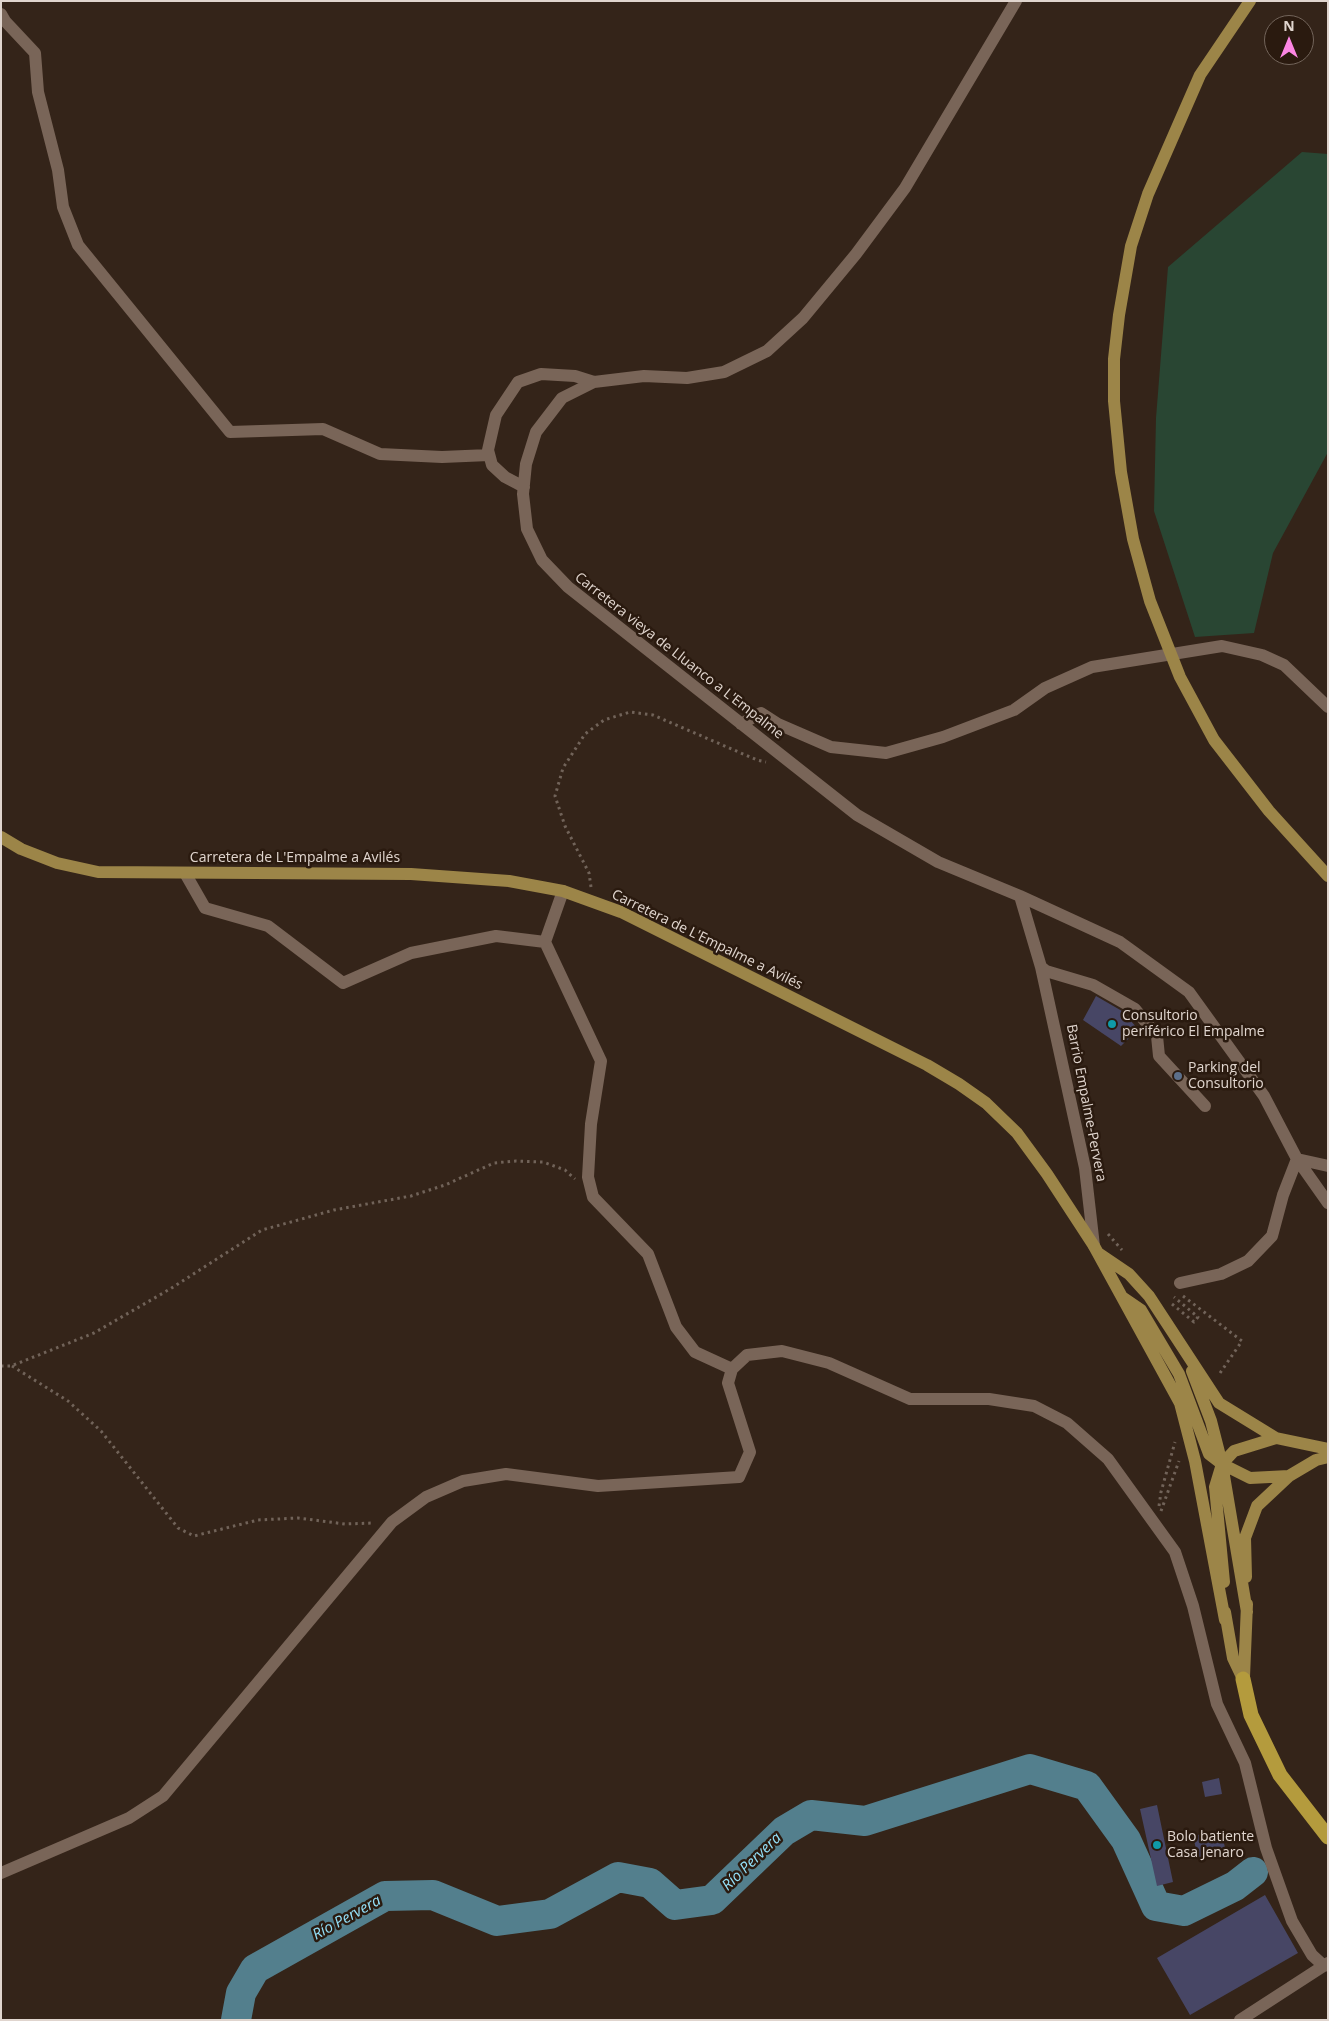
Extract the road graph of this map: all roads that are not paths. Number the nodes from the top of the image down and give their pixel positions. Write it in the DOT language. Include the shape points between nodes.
graph roads {
  1 [pos="1016,1"];
  2 [pos="1250,1"];
  3 [pos="1,14"];
  4 [pos="594,382"];
  5 [pos="489,455"];
  6 [pos="524,487"];
  7 [pos="1328,707"];
  8 [pos="741,724"];
  9 [pos="1,837"];
  10 [pos="185,873"];
  11 [pos="1328,876"];
  12 [pos="563,891"];
  13 [pos="1020,896"];
  14 [pos="545,942"];
  15 [pos="1041,967"];
  16 [pos="1206,1106"];
  17 [pos="1297,1159"];
  18 [pos="1328,1166"];
  19 [pos="1328,1203"];
  20 [pos="1095,1249"];
  21 [pos="1180,1282"];
  22 [pos="1119,1295"];
  23 [pos="1183,1347"];
  24 [pos="732,1369"];
  25 [pos="1276,1438"];
  26 [pos="1328,1449"];
  27 [pos="1328,1457"];
  28 [pos="1222,1464"];
  29 [pos="1289,1476"];
  30 [pos="1246,1612"];
  31 [pos="1225,1620"];
  32 [pos="1244,1679"];
  33 [pos="1328,1837"];
  34 [pos="1,1874"];
  35 [pos="1326,1964"];
  36 [pos="1240,2020"];
  1 -- 4 [label="street, Carretera vieya de Lluanco a L'Empalme" via="905,188 804,318 767,350 724,372 687,378 644,376"];
  2 -- 11 [label="main road" via="1200,75 1148,194 1131,246 1119,315 1114,401 1121,472 1133,539 1150,601 1180,677 1214,740 1269,812"];
  3 -- 5 [label="street" via="35,53 38,92 58,170 63,207 78,246 230,432 323,430 380,454"];
  4 -- 5 [label="street" via="576,376 541,374 518,382 496,415"];
  4 -- 6 [label="street, Carretera vieya de Lluanco a L'Empalme" via="562,398 536,432 526,464"];
  5 -- 6 [label="street" via="492,465 505,478"];
  6 -- 8 [label="street, Carretera vieya de Lluanco a L'Empalme" via="528,529 542,560 568,587"];
  7 -- 8 [label="street" via="1284,665 1262,655 1222,646 1092,666 1044,688 1014,710 943,737 886,753 832,747 761,714"];
  8 -- 13 [label="street, Carretera vieya de Lluanco a L'Empalme" via="857,815 938,862"];
  9 -- 10 [label="main road, Carretera de L'Empalme a Avilés" via="57,863 98,872"];
  10 -- 12 [label="main road, Carretera de L'Empalme a Avilés" via="411,874 510,881"];
  10 -- 14 [label="street" via="205,908 268,926 343,983 411,953 468,941 496,936"];
  12 -- 14 [label="street"];
  12 -- 20 [label="main road, Carretera de L'Empalme a Avilés" via="621,912 959,1084 986,1103 1017,1133"];
  13 -- 15 [label="street, Barrio Empalme-Pervera"];
  13 -- 17 [label="street, Carretera vieya de Lluanco a L'Empalme" via="1120,942 1189,992 1264,1096"];
  14 -- 24 [label="street" via="601,1062 590,1133 588,1177 594,1197 648,1254 676,1327 695,1352"];
  15 -- 16 [label="street" via="1093,985 1135,1009 1157,1036 1159,1056"];
  15 -- 20 [label="street, Barrio Empalme-Pervera" via="1085,1168"];
  17 -- 18 [label="street"];
  17 -- 19 [label="street, Carretera vieya de Lluanco a L'Empalme"];
  17 -- 21 [label="street" via="1272,1236 1248,1261 1221,1274"];
  20 -- 22 [label="main road, Carretera de L'Empalme a Avilés"];
  20 -- 23 [label="main road" via="1129,1274 1149,1296"];
  22 -- 28 [label="main road" via="1141,1310 1179,1374 1209,1454"];
  22 -- 31 [label="main road, Carretera de L'Empalme a Avilés" via="1180,1403 1195,1461"];
  23 -- 25 [label="main road" via="1219,1403"];
  23 -- 28 [label="main road" via="1211,1421"];
  24 -- 34 [label="street" via="728,1382 750,1452 739,1477 598,1486 506,1474 463,1481 433,1493 392,1522 163,1796 129,1818"];
  24 -- 35 [label="street" via="747,1355 782,1351 829,1363 910,1399 989,1399 1034,1406 1067,1423 1108,1459 1175,1552 1193,1606 1217,1704 1245,1763 1266,1848 1292,1921 1312,1955"];
  25 -- 26 [label="main road"];
  25 -- 28 [label="main road" via="1234,1451"];
  27 -- 29 [label="main road" via="1316,1460"];
  28 -- 29 [label="main road" via="1250,1478"];
  28 -- 30 [label="main road"];
  28 -- 31 [label="main road" via="1215,1487 1224,1562"];
  29 -- 30 [label="main road" via="1257,1506 1245,1538"];
  30 -- 32 [label="main road"];
  31 -- 32 [label="main road" via="1233,1658"];
  32 -- 33 [label="highway" via="1251,1715 1280,1775"];
  35 -- 36 [label="street"];
}
